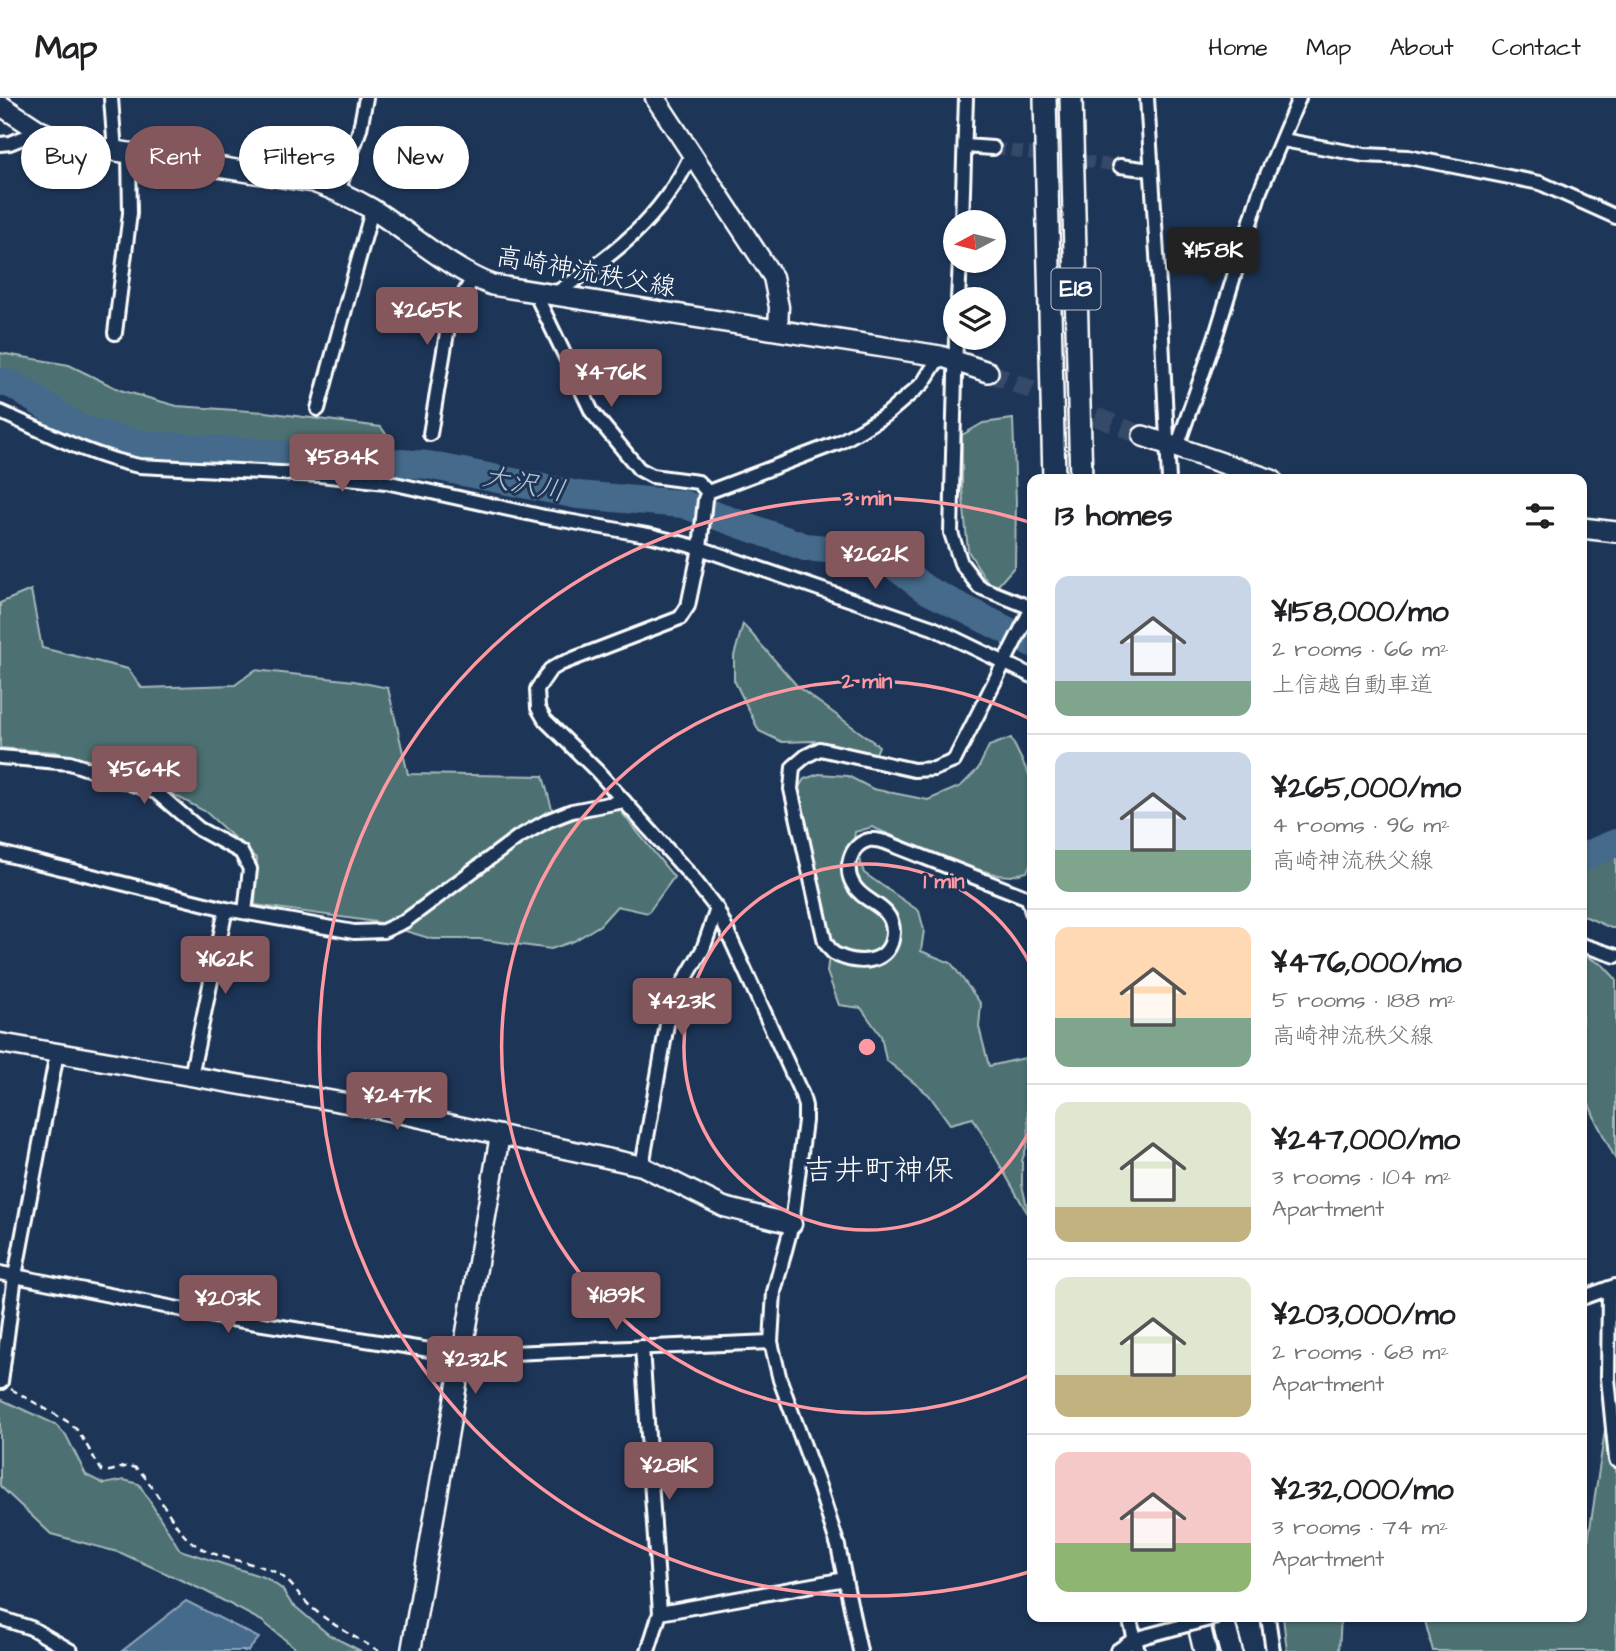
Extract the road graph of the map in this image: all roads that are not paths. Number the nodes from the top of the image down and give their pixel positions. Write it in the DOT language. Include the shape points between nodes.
graph roads {
  1 [pos="111,98"];
  2 [pos="366,98"];
  3 [pos="655,98"];
  4 [pos="966,98"];
  5 [pos="1045,98"];
  6 [pos="1070,98"];
  7 [pos="1147,98"];
  8 [pos="1300,98"];
  9 [pos="0,105"];
  10 [pos="32,126"];
  11 [pos="21,139"];
  12 [pos="1283,140"];
  13 [pos="0,144"];
  14 [pos="965,146"];
  15 [pos="993,148"];
  16 [pos="111,151"];
  17 [pos="122,153"];
  18 [pos="691,155"];
  19 [pos="1120,166"];
  20 [pos="1151,170"];
  21 [pos="338,191"];
  22 [pos="372,209"];
  23 [pos="962,210"];
  24 [pos="1616,217"];
  25 [pos="473,278"];
  26 [pos="544,294"];
  27 [pos="778,330"];
  28 [pos="115,333"];
  29 [pos="951,350"];
  30 [pos="948,358"];
  31 [pos="988,372"];
  32 [pos="318,409"];
  33 [pos="0,412"];
  34 [pos="429,433"];
  35 [pos="1143,436"];
  36 [pos="1172,446"];
  37 [pos="1054,474"];
  38 [pos="1081,474"];
  39 [pos="1170,474"];
  40 [pos="1254,474"];
  41 [pos="708,492"];
  42 [pos="1587,529"];
  43 [pos="1616,532"];
  44 [pos="699,548"];
  45 [pos="1027,606"];
  46 [pos="1027,618"];
  47 [pos="1005,661"];
  48 [pos="1027,673"];
  49 [pos="0,757"];
  50 [pos="624,801"];
  51 [pos="0,853"];
  52 [pos="1027,898"];
  53 [pos="226,909"];
  54 [pos="717,909"];
  55 [pos="245,912"];
  56 [pos="1587,947"];
  57 [pos="1616,956"];
  58 [pos="0,1043"];
  59 [pos="57,1053"];
  60 [pos="191,1076"];
  61 [pos="500,1135"];
  62 [pos="642,1166"];
  63 [pos="792,1224"];
  64 [pos="0,1273"];
  65 [pos="15,1276"];
  66 [pos="1613,1287"];
  67 [pos="1587,1296"];
  68 [pos="771,1342"];
  69 [pos="642,1347"];
  70 [pos="462,1355"];
  71 [pos="1,1382"];
  72 [pos="1616,1460"];
  73 [pos="845,1579"];
  74 [pos="660,1613"];
  75 [pos="0,1618"];
  76 [pos="1130,1622"];
  77 [pos="1198,1622"];
  78 [pos="1199,1622"];
  79 [pos="1223,1622"];
  80 [pos="1269,1622"];
  81 [pos="1136,1645"];
  82 [pos="71,1651"];
  83 [pos="411,1651"];
  84 [pos="648,1651"];
  85 [pos="860,1651"];
  86 [pos="1117,1651"];
  87 [pos="1205,1651"];
  88 [pos="1231,1651"];
  89 [pos="1273,1651"];
  1 -- 17 [label="street"];
  2 -- 21 [label="street"];
  3 -- 18 [label="street"];
  4 -- 14 [label="street"];
  5 -- 37 [label="highway, E18"];
  6 -- 38 [label="highway, E18"];
  7 -- 20 [label="street"];
  8 -- 12 [label="street"];
  9 -- 10 [label="main road, 高崎神流秩父線"];
  11 -- 13 [label="street"];
  12 -- 24 [label="street" via="1364,155 1408,157 1540,183"];
  12 -- 36 [label="street" via="1260,191 1216,335"];
  14 -- 15 [label="street"];
  14 -- 23 [label="street"];
  16 -- 17 [label="main road, 高崎神流秩父線"];
  17 -- 21 [label="main road, 高崎神流秩父線" via="313,182"];
  17 -- 28 [label="street" via="130,213"];
  18 -- 26 [label="street" via="678,183 616,251"];
  18 -- 27 [label="street" via="773,277"];
  19 -- 20 [label="street"];
  20 -- 36 [label="street"];
  21 -- 22 [label="main road, 高崎神流秩父線"];
  22 -- 25 [label="main road, 高崎神流秩父線"];
  22 -- 32 [label="street"];
  25 -- 26 [label="main road, 高崎神流秩父線"];
  25 -- 34 [label="street" via="449,321"];
  26 -- 27 [label="main road, 高崎神流秩父線"];
  26 -- 41 [label="street" via="592,412 639,469 652,476 698,482"];
  27 -- 30 [label="main road, 高崎神流秩父線"];
  29 -- 30 [label="street"];
  30 -- 31 [label="main road, 高崎神流秩父線"];
  30 -- 41 [label="street" via="887,414 840,442"];
  30 -- 45 [label="street" via="951,533 961,563 979,587"];
  33 -- 44 [label="street" via="84,451 139,466 386,482"];
  35 -- 36 [label="main road"];
  36 -- 39 [label="street"];
  36 -- 40 [label="main road"];
  41 -- 44 [label="street"];
  42 -- 43 [label="main road"];
  44 -- 47 [label="street" via="933,628"];
  44 -- 50 [label="street" via="688,606 680,618 561,664 537,689 538,708 545,720"];
  46 -- 47 [label="street"];
  47 -- 48 [label="street"];
  47 -- 52 [label="street" via="954,761 914,770 820,749 793,767 791,789 825,942 833,953 858,960 878,959 889,949 893,930 886,910 853,887 849,875 849,857 868,840 885,842"];
  49 -- 55 [label="street" via="70,763 156,792 199,829 241,852 250,869"];
  50 -- 54 [label="street"];
  50 -- 55 [label="street" via="549,820 517,838 405,921 383,931 354,932"];
  51 -- 53 [label="street"];
  53 -- 55 [label="street"];
  53 -- 60 [label="street"];
  54 -- 62 [label="street" via="703,948 669,1013"];
  54 -- 63 [label="street" via="806,1106"];
  56 -- 57 [label="street"];
  58 -- 59 [label="street"];
  59 -- 60 [label="street"];
  59 -- 65 [label="street"];
  60 -- 61 [label="street"];
  61 -- 62 [label="street"];
  61 -- 70 [label="street"];
  62 -- 63 [label="street" via="724,1207"];
  63 -- 68 [label="street" via="774,1292"];
  64 -- 65 [label="street"];
  65 -- 70 [label="street" via="224,1318"];
  65 -- 71 [label="street"];
  66 -- 67 [label="street"];
  66 -- 72 [label="street" via="1608,1378"];
  68 -- 69 [label="street"];
  68 -- 73 [label="street"];
  69 -- 70 [label="street"];
  69 -- 74 [label="street"];
  70 -- 83 [label="street"];
  73 -- 74 [label="street"];
  73 -- 85 [label="street"];
  74 -- 84 [label="street"];
  75 -- 82 [label="street" via="31,1628"];
  76 -- 81 [label="street"];
  77 -- 87 [label="highway"];
  78 -- 81 [label="street, bridge" via="1149,1636"];
  79 -- 88 [label="highway"];
  80 -- 89 [label="street"];
  81 -- 86 [label="street"];
}
